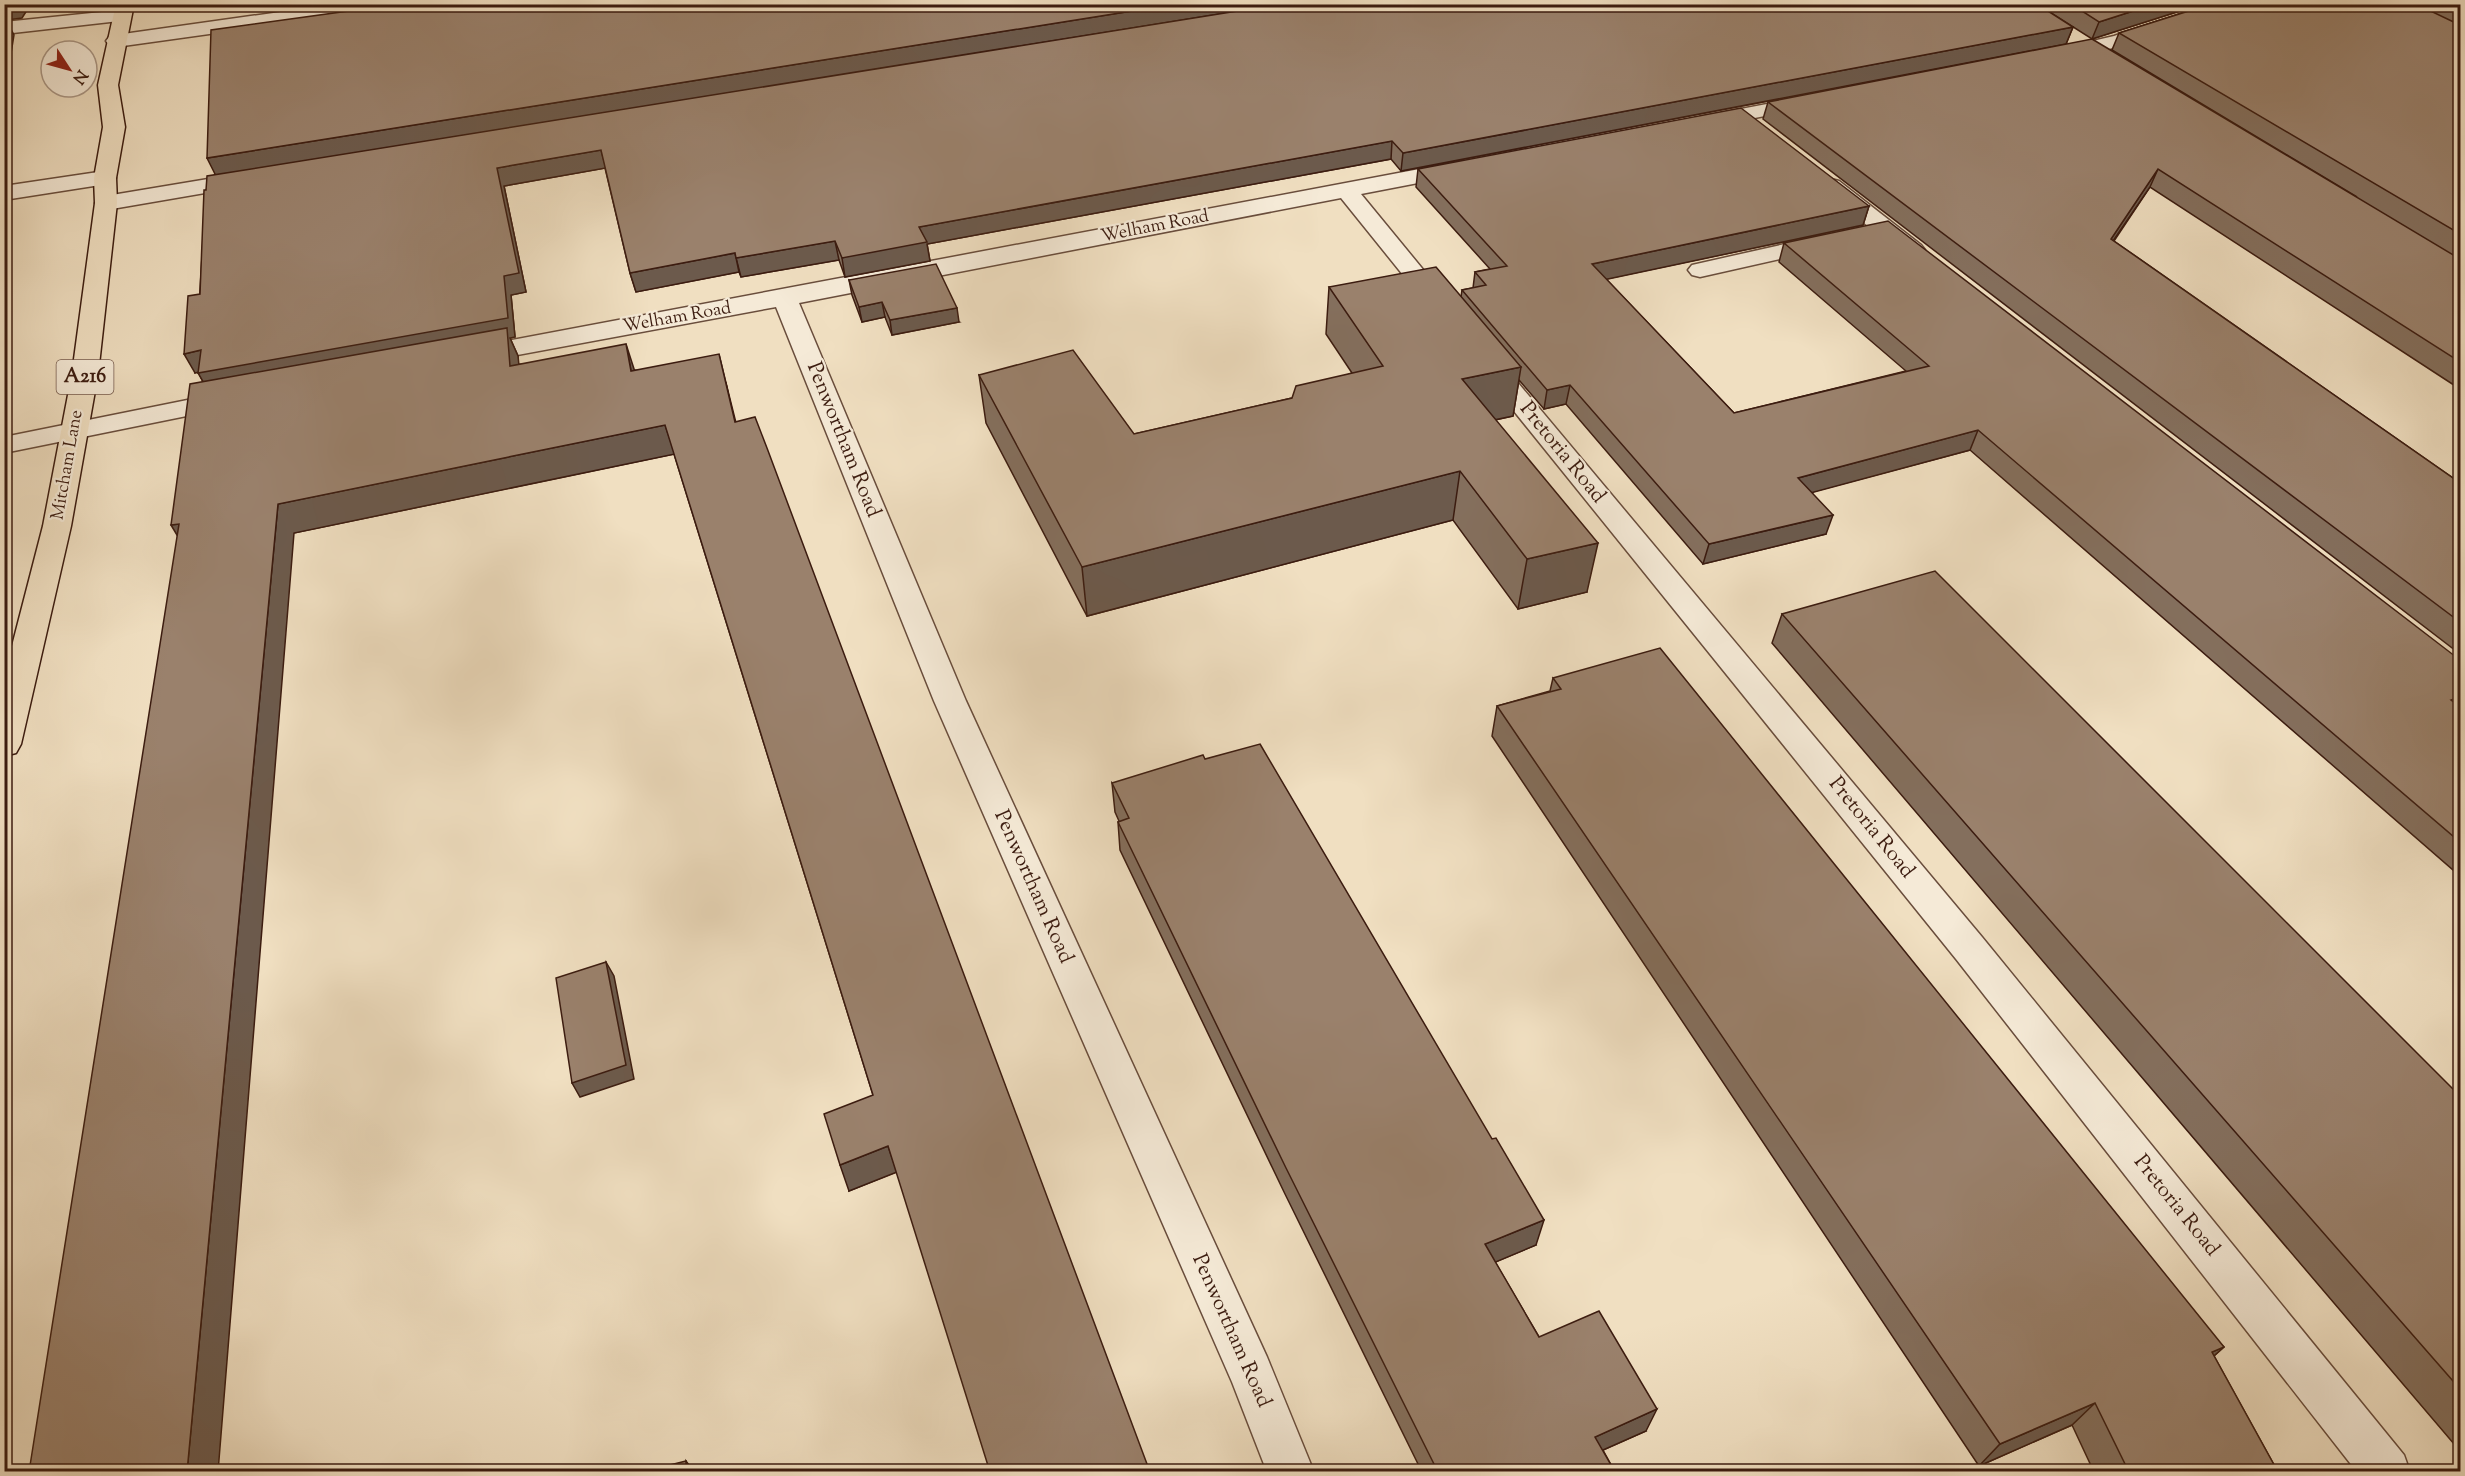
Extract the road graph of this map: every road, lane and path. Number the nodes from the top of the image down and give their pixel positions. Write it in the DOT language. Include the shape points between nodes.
graph roads {
  1 [pos="381,4"];
  2 [pos="2231,4"];
  3 [pos="123,10"];
  4 [pos="4,28"];
  5 [pos="2064,32"];
  6 [pos="116,41"];
  7 [pos="2091,48"];
  8 [pos="2037,59"];
  9 [pos="2112,60"];
  10 [pos="1832,98"];
  11 [pos="1740,115"];
  12 [pos="1682,126"];
  13 [pos="1767,136"];
  14 [pos="1485,164"];
  15 [pos="1812,172"];
  16 [pos="264,177"];
  17 [pos="105,190"];
  18 [pos="1346,190"];
  19 [pos="4,194"];
  20 [pos="1866,233"];
  21 [pos="1932,264"];
  22 [pos="1700,270"];
  23 [pos="785,298"];
  24 [pos="447,360"];
  25 [pos="249,396"];
  26 [pos="74,431"];
  27 [pos="4,445"];
  28 [pos="4,744"];
  29 [pos="1291,1472"];
  30 [pos="2387,1472"];
  1 -- 6 [label="street"];
  2 -- 7 [label="street"];
  3 -- 4 [label="street"];
  3 -- 6 [label="main road, Mitcham Lane / A216"];
  5 -- 7 [label="street"];
  6 -- 17 [label="main road, Mitcham Lane / A216" via="108,85 114,128"];
  7 -- 8 [label="street"];
  7 -- 9 [label="street"];
  10 -- 11 [label="street"];
  11 -- 12 [label="street"];
  11 -- 13 [label="street"];
  14 -- 18 [label="street, Welham Road"];
  15 -- 20 [label="street"];
  16 -- 17 [label="street"];
  17 -- 19 [label="street"];
  17 -- 26 [label="main road, Mitcham Lane / A216" via="92,327"];
  18 -- 23 [label="street, Welham Road"];
  18 -- 30 [label="street, Pretoria Road" via="1969,948"];
  20 -- 21 [label="street"];
  20 -- 22 [label="street"];
  23 -- 24 [label="street, Welham Road"];
  23 -- 29 [label="street, Penwortham Road" via="950,701 1251,1372"];
  25 -- 26 [label="street"];
  26 -- 27 [label="street"];
  26 -- 28 [label="main road, Mitcham Lane / A216" via="57,526"];
}
